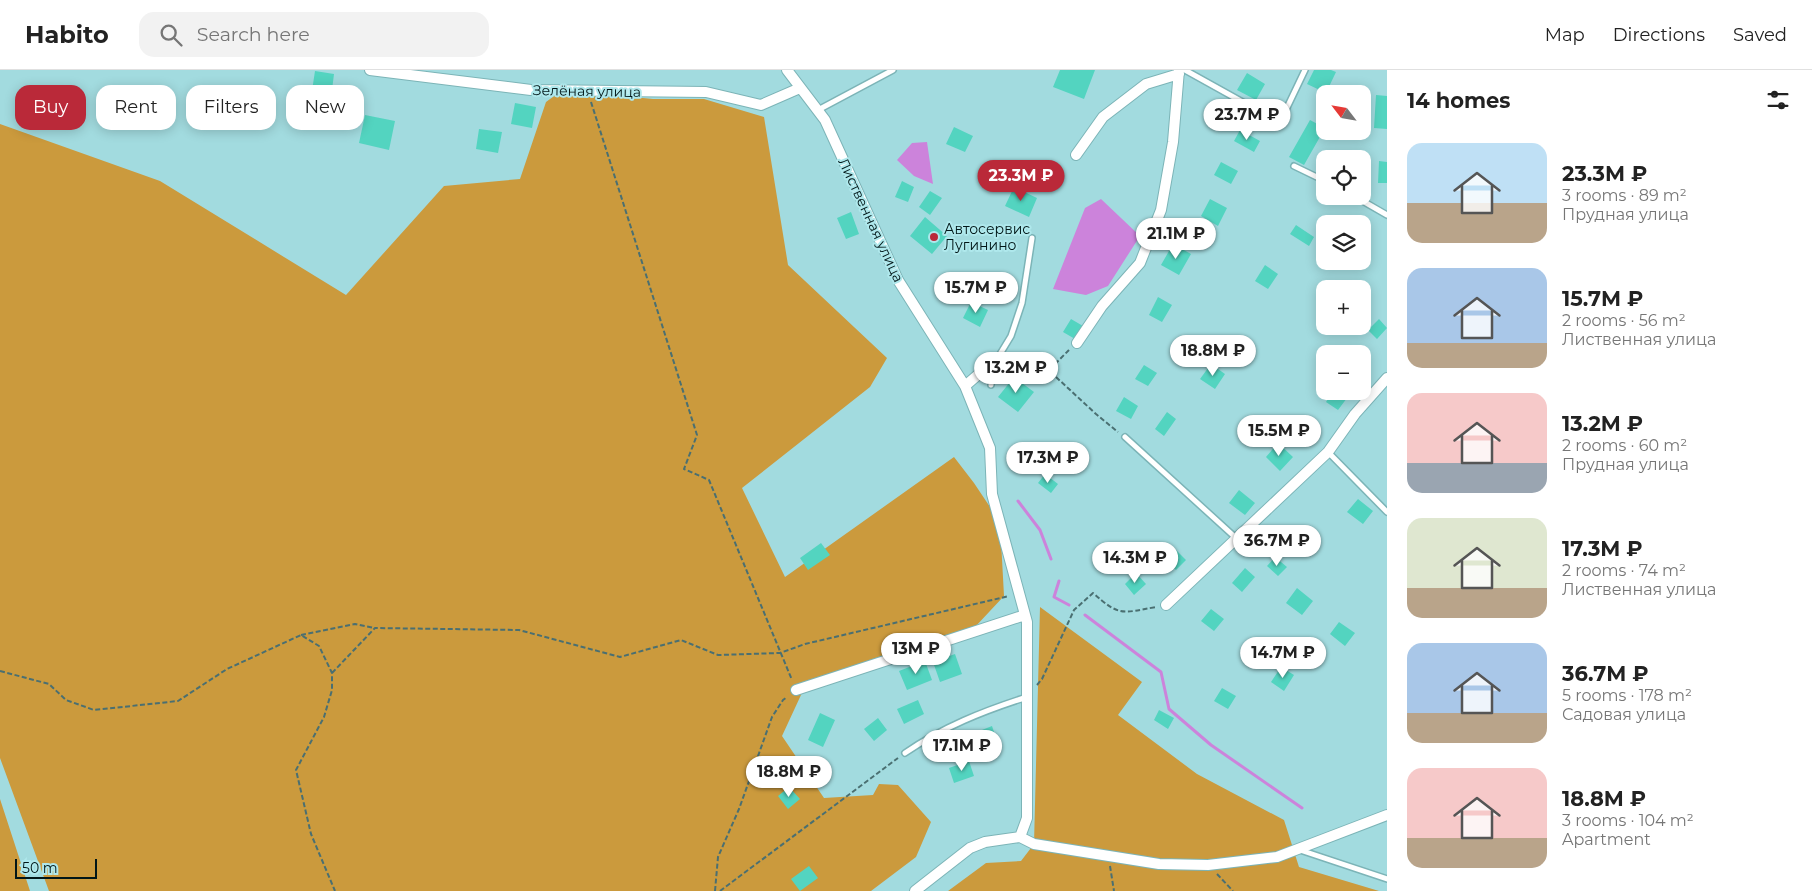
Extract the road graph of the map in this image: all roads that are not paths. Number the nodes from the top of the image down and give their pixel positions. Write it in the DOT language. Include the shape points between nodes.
graph roads {
  1 [pos="370,70"];
  2 [pos="787,70"];
  3 [pos="893,70"];
  4 [pos="1305,70"];
  5 [pos="1181,71"];
  6 [pos="800,88"];
  7 [pos="817,110"];
  8 [pos="1076,155"];
  9 [pos="1294,166"];
  10 [pos="1316,177"];
  11 [pos="1370,205"];
  12 [pos="1387,215"];
  13 [pos="1032,238"];
  14 [pos="1077,343"];
  15 [pos="993,366"];
  16 [pos="1048,370"];
  17 [pos="1387,378"];
  18 [pos="990,385"];
  19 [pos="965,386"];
  20 [pos="1125,437"];
  21 [pos="1328,452"];
  22 [pos="1387,512"];
  23 [pos="1236,538"];
  24 [pos="1166,605"];
  25 [pos="1025,615"];
  26 [pos="796,690"];
  27 [pos="1028,697"];
  28 [pos="905,753"];
  29 [pos="1387,815"];
  30 [pos="1020,837"];
  31 [pos="1297,849"];
  32 [pos="1387,879"];
  33 [pos="915,891"];
  1 -- 6 [label="street, Зелёная улица" via="531,90 706,92 762,105"];
  2 -- 6 [label="street, Лиственная улица"];
  3 -- 7 [label="lane"];
  4 -- 5 [label="lane" via="1283,116 1274,120"];
  5 -- 8 [label="street" via="1146,84 1103,117"];
  5 -- 14 [label="street" via="1174,142 1157,219 1140,263 1102,306"];
  6 -- 7 [label="street, Лиственная улица"];
  7 -- 19 [label="street, Лиственная улица" via="898,280"];
  9 -- 10 [label="lane"];
  11 -- 12 [label="lane"];
  13 -- 15 [label="lane" via="1022,303 1011,336"];
  15 -- 16 [label="street" via="1014,363"];
  15 -- 18 [label="lane"];
  15 -- 19 [label="street" via="987,367"];
  17 -- 21 [label="street" via="1355,414"];
  19 -- 25 [label="street, Лиственная улица" via="990,448 992,494"];
  20 -- 23 [label="lane"];
  21 -- 22 [label="lane"];
  21 -- 23 [label="street"];
  23 -- 24 [label="street"];
  25 -- 26 [label="street"];
  25 -- 27 [label="street, Лиственная улица"];
  27 -- 28 [label="lane" via="962,720 930,735"];
  27 -- 30 [label="street, Лиственная улица" via="1027,818"];
  29 -- 31 [label="street"];
  30 -- 31 [label="street" via="1034,844 1159,864 1208,865 1277,856"];
  30 -- 33 [label="street" via="985,842 970,848"];
  31 -- 32 [label="lane"];
}
